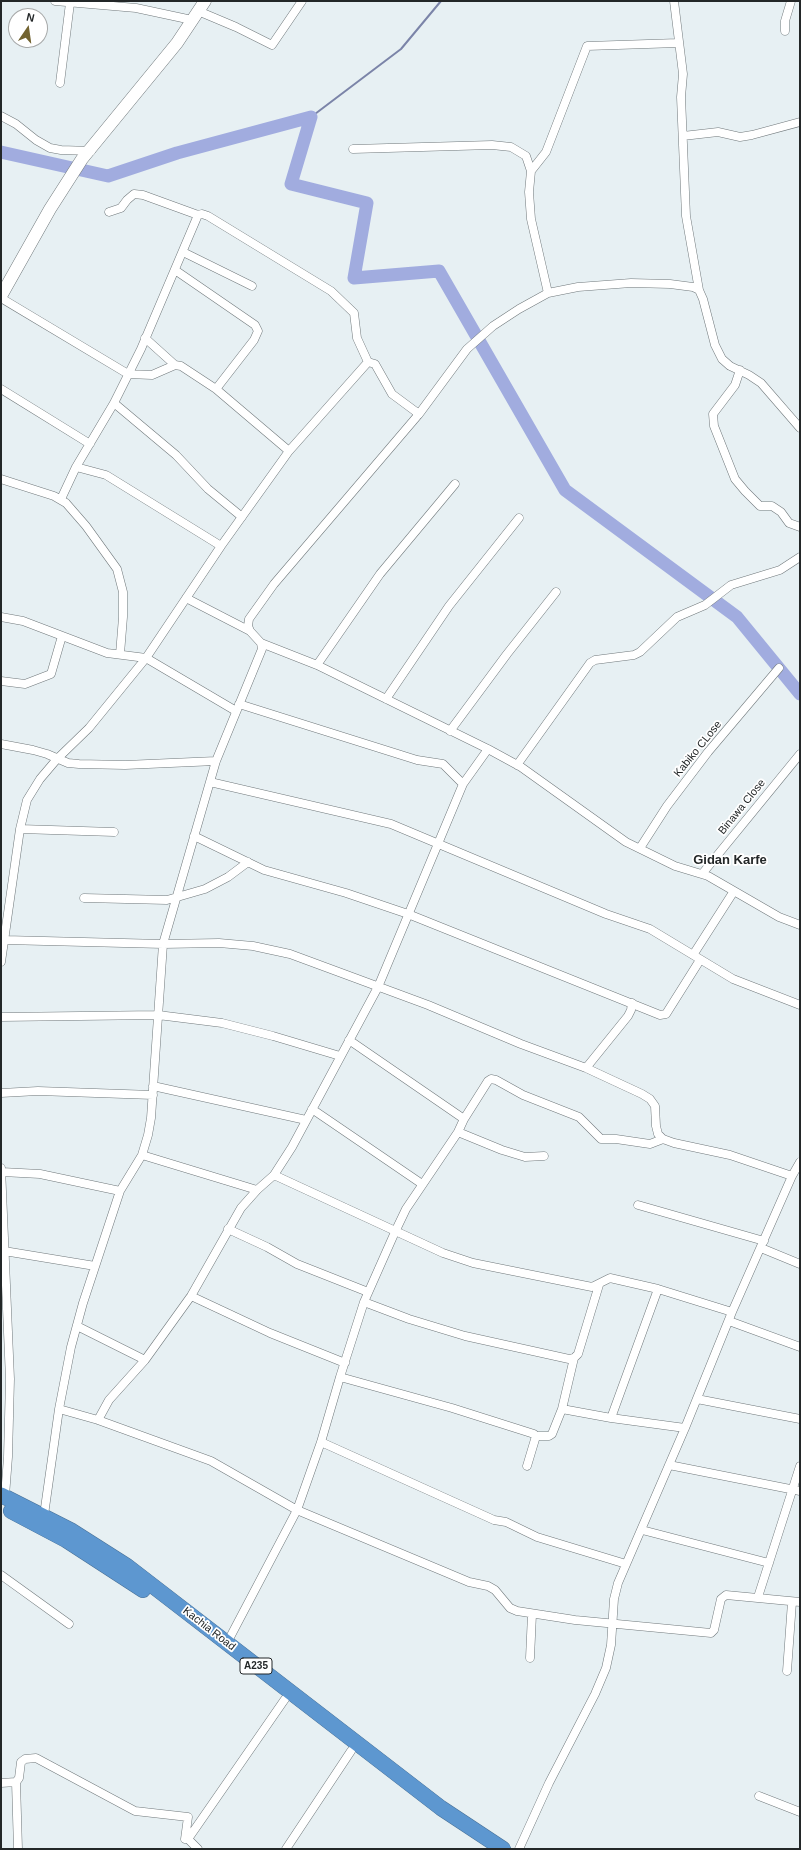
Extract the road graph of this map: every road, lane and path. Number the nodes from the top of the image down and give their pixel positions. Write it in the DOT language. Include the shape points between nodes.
graph roads {
  1 [pos="55,1"];
  2 [pos="205,1"];
  3 [pos="302,1"];
  4 [pos="674,1"];
  5 [pos="791,1"];
  6 [pos="70,2"];
  7 [pos="136,5"];
  8 [pos="195,16"];
  9 [pos="786,32"];
  10 [pos="678,43"];
  11 [pos="60,83"];
  12 [pos="1,116"];
  13 [pos="800,122"];
  14 [pos="683,136"];
  15 [pos="353,149"];
  16 [pos="91,151"];
  17 [pos="531,171"];
  18 [pos="110,212"];
  19 [pos="198,215"];
  20 [pos="183,252"];
  21 [pos="175,270"];
  22 [pos="252,286"];
  23 [pos="698,290"];
  24 [pos="548,293"];
  25 [pos="1,297"];
  26 [pos="145,338"];
  27 [pos="368,362"];
  28 [pos="175,365"];
  29 [pos="740,370"];
  30 [pos="128,374"];
  31 [pos="1,389"];
  32 [pos="216,389"];
  33 [pos="114,403"];
  34 [pos="419,414"];
  35 [pos="800,428"];
  36 [pos="90,444"];
  37 [pos="289,451"];
  38 [pos="76,467"];
  39 [pos="1,479"];
  40 [pos="455,484"];
  41 [pos="61,499"];
  42 [pos="242,516"];
  43 [pos="519,518"];
  44 [pos="800,527"];
  45 [pos="221,546"];
  46 [pos="800,557"];
  47 [pos="556,592"];
  48 [pos="186,598"];
  49 [pos="1,617"];
  50 [pos="250,631"];
  51 [pos="62,636"];
  52 [pos="261,643"];
  53 [pos="120,654"];
  54 [pos="146,658"];
  55 [pos="317,665"];
  56 [pos="779,668"];
  57 [pos="1,681"];
  58 [pos="386,699"];
  59 [pos="238,708"];
  60 [pos="450,730"];
  61 [pos="1,744"];
  62 [pos="488,749"];
  63 [pos="800,754"];
  64 [pos="57,759"];
  65 [pos="216,761"];
  66 [pos="517,765"];
  67 [pos="210,782"];
  68 [pos="463,784"];
  69 [pos="20,829"];
  70 [pos="114,832"];
  71 [pos="194,836"];
  72 [pos="437,843"];
  73 [pos="640,848"];
  74 [pos="248,862"];
  75 [pos="702,874"];
  76 [pos="734,891"];
  77 [pos="176,897"];
  78 [pos="84,898"];
  79 [pos="408,914"];
  80 [pos="800,925"];
  81 [pos="4,940"];
  82 [pos="163,944"];
  83 [pos="697,958"];
  84 [pos="1,962"];
  85 [pos="378,987"];
  86 [pos="632,1003"];
  87 [pos="800,1005"];
  88 [pos="158,1015"];
  89 [pos="1,1017"];
  90 [pos="349,1040"];
  91 [pos="340,1056"];
  92 [pos="586,1068"];
  93 [pos="153,1086"];
  94 [pos="1,1093"];
  95 [pos="153,1095"];
  96 [pos="312,1109"];
  97 [pos="464,1119"];
  98 [pos="306,1120"];
  99 [pos="458,1132"];
  100 [pos="663,1139"];
  101 [pos="142,1155"];
  102 [pos="544,1156"];
  103 [pos="800,1162"];
  104 [pos="1,1170"];
  105 [pos="274,1175"];
  106 [pos="792,1176"];
  107 [pos="422,1184"];
  108 [pos="257,1190"];
  109 [pos="120,1191"];
  110 [pos="638,1205"];
  111 [pos="2,1229"];
  112 [pos="228,1229"];
  113 [pos="395,1232"];
  114 [pos="762,1244"];
  115 [pos="4,1251"];
  116 [pos="800,1264"];
  117 [pos="95,1266"];
  118 [pos="599,1285"];
  119 [pos="3,1288"];
  120 [pos="658,1289"];
  121 [pos="368,1292"];
  122 [pos="192,1296"];
  123 [pos="364,1302"];
  124 [pos="732,1312"];
  125 [pos="729,1320"];
  126 [pos="77,1326"];
  127 [pos="800,1347"];
  128 [pos="574,1358"];
  129 [pos="145,1360"];
  130 [pos="345,1363"];
  131 [pos="340,1377"];
  132 [pos="697,1399"];
  133 [pos="59,1409"];
  134 [pos="562,1409"];
  135 [pos="611,1418"];
  136 [pos="800,1419"];
  137 [pos="98,1420"];
  138 [pos="685,1428"];
  139 [pos="536,1436"];
  140 [pos="322,1442"];
  141 [pos="669,1465"];
  142 [pos="527,1466"];
  143 [pos="800,1466"];
  144 [pos="796,1490"];
  145 [pos="2,1499"];
  146 [pos="296,1510"];
  147 [pos="44,1515"];
  148 [pos="642,1530"];
  149 [pos="769,1563"];
  150 [pos="626,1564"];
  151 [pos="1,1575"];
  152 [pos="758,1597"];
  153 [pos="796,1602"];
  154 [pos="532,1614"];
  155 [pos="613,1623"];
  156 [pos="69,1624"];
  157 [pos="227,1643"];
  158 [pos="530,1658"];
  159 [pos="787,1671"];
  160 [pos="285,1699"];
  161 [pos="328,1727"];
  162 [pos="351,1751"];
  163 [pos="16,1782"];
  164 [pos="1,1783"];
  165 [pos="759,1796"];
  166 [pos="800,1812"];
  167 [pos="188,1839"];
  168 [pos="18,1849"];
  169 [pos="198,1849"];
  170 [pos="286,1849"];
  171 [pos="485,1849"];
  172 [pos="503,1849"];
  173 [pos="518,1849"];
  1 -- 6 [label="street"];
  2 -- 8 [label="street"];
  3 -- 8 [label="street" via="272,45 236,27"];
  4 -- 10 [label="street"];
  5 -- 9 [label="street" via="785,21"];
  6 -- 7 [label="street"];
  6 -- 11 [label="street"];
  7 -- 8 [label="street"];
  8 -- 16 [label="street" via="177,43"];
  10 -- 14 [label="street" via="682,74"];
  10 -- 17 [label="street" via="587,46 546,152"];
  12 -- 16 [label="street" via="50,148"];
  13 -- 14 [label="street" via="740,137 718,132"];
  14 -- 23 [label="street" via="686,216"];
  15 -- 17 [label="street" via="511,146 526,156"];
  16 -- 25 [label="street" via="82,159 50,209"];
  17 -- 24 [label="street" via="531,219"];
  18 -- 19 [label="street" via="121,208 134,194"];
  19 -- 20 [label="street"];
  19 -- 27 [label="street" via="208,216 331,291 354,313 357,338"];
  20 -- 21 [label="street"];
  20 -- 22 [label="street"];
  21 -- 26 [label="street"];
  21 -- 32 [label="street" via="256,325 258,331 254,340"];
  23 -- 24 [label="street" via="670,284 630,284 578,287"];
  23 -- 29 [label="street" via="703,299 715,345 722,359"];
  24 -- 34 [label="street" via="493,326 467,349"];
  25 -- 30 [label="street"];
  26 -- 28 [label="street"];
  26 -- 30 [label="street"];
  27 -- 34 [label="street" via="375,364 392,394"];
  27 -- 37 [label="street"];
  28 -- 30 [label="street" via="152,375"];
  28 -- 32 [label="street" via="181,366"];
  29 -- 35 [label="street" via="761,383"];
  29 -- 44 [label="street" via="735,385 713,414 714,426 735,479 745,491 760,506 772,506 781,512 789,523"];
  30 -- 33 [label="street"];
  31 -- 36 [label="street"];
  32 -- 37 [label="street"];
  33 -- 36 [label="street"];
  33 -- 42 [label="street" via="176,455 208,489"];
  34 -- 50 [label="street" via="274,584 249,619"];
  36 -- 38 [label="street"];
  37 -- 42 [label="street"];
  38 -- 41 [label="street"];
  38 -- 45 [label="street" via="106,475"];
  39 -- 41 [label="street"];
  40 -- 55 [label="street" via="380,574"];
  41 -- 53 [label="street" via="86,526 117,569 123,592"];
  42 -- 45 [label="street"];
  43 -- 58 [label="street" via="449,606"];
  45 -- 48 [label="street"];
  46 -- 66 [label="street" via="780,570 731,585 705,605 677,617 640,652 590,663"];
  47 -- 60 [label="street"];
  48 -- 50 [label="street"];
  48 -- 54 [label="street"];
  49 -- 51 [label="street" via="23,621"];
  50 -- 52 [label="street"];
  51 -- 53 [label="street" via="107,653"];
  51 -- 57 [label="street" via="50,674 25,684"];
  52 -- 55 [label="street"];
  52 -- 59 [label="street" via="262,649"];
  53 -- 54 [label="street"];
  54 -- 59 [label="street"];
  54 -- 64 [label="street" via="89,728"];
  55 -- 58 [label="street"];
  56 -- 73 [label="street, Kabiko CLose" via="708,752 667,806"];
  58 -- 60 [label="street"];
  59 -- 65 [label="street"];
  59 -- 68 [label="street" via="417,760 443,764"];
  60 -- 62 [label="street"];
  61 -- 64 [label="street" via="33,750"];
  62 -- 66 [label="street"];
  62 -- 68 [label="street"];
  63 -- 75 [label="street, Binawa Close"];
  64 -- 65 [label="street" via="68,763 125,765"];
  64 -- 69 [label="street" via="27,800"];
  65 -- 67 [label="street"];
  66 -- 73 [label="street" via="626,842"];
  67 -- 71 [label="street"];
  67 -- 72 [label="street" via="391,824"];
  68 -- 72 [label="street"];
  69 -- 70 [label="street"];
  69 -- 81 [label="street"];
  71 -- 74 [label="street"];
  71 -- 77 [label="street"];
  72 -- 79 [label="street"];
  72 -- 83 [label="street" via="599,911 650,929"];
  73 -- 75 [label="street" via="675,866"];
  74 -- 77 [label="street" via="228,877 205,889"];
  74 -- 79 [label="street" via="264,870"];
  75 -- 76 [label="street"];
  76 -- 80 [label="street" via="779,917"];
  76 -- 83 [label="street"];
  77 -- 78 [label="street" via="157,900"];
  77 -- 82 [label="street"];
  79 -- 85 [label="street"];
  79 -- 86 [label="street"];
  81 -- 82 [label="street"];
  81 -- 84 [label="street"];
  82 -- 85 [label="street" via="254,946 290,954"];
  82 -- 88 [label="street"];
  83 -- 86 [label="street" via="666,1014 660,1016"];
  83 -- 87 [label="street" via="733,979"];
  85 -- 90 [label="street"];
  85 -- 92 [label="street"];
  86 -- 92 [label="street" via="628,1016"];
  88 -- 89 [label="street"];
  88 -- 91 [label="street" via="222,1023"];
  88 -- 93 [label="street"];
  90 -- 91 [label="street"];
  90 -- 97 [label="street"];
  91 -- 96 [label="street"];
  92 -- 100 [label="street" via="650,1099 655,1106 658,1134"];
  93 -- 95 [label="street"];
  93 -- 98 [label="street"];
  94 -- 95 [label="street" via="38,1091"];
  95 -- 101 [label="street" via="148,1135"];
  96 -- 98 [label="street"];
  96 -- 107 [label="street"];
  97 -- 99 [label="street"];
  97 -- 100 [label="street" via="491,1079 523,1096 579,1117 601,1139 650,1144"];
  98 -- 105 [label="street"];
  99 -- 102 [label="street" via="525,1157"];
  99 -- 107 [label="street"];
  100 -- 106 [label="street" via="730,1155"];
  101 -- 108 [label="street"];
  101 -- 109 [label="street"];
  103 -- 106 [label="street"];
  104 -- 109 [label="street" via="40,1174"];
  104 -- 111 [label="street"];
  105 -- 108 [label="street"];
  105 -- 113 [label="street"];
  106 -- 114 [label="street"];
  107 -- 113 [label="street"];
  108 -- 112 [label="street" via="241,1208"];
  109 -- 117 [label="street"];
  110 -- 114 [label="street"];
  111 -- 115 [label="street"];
  112 -- 121 [label="street" via="298,1264"];
  112 -- 122 [label="street"];
  113 -- 118 [label="street" via="472,1263 592,1287"];
  113 -- 121 [label="street"];
  114 -- 116 [label="street"];
  114 -- 124 [label="street"];
  115 -- 117 [label="street"];
  115 -- 119 [label="street"];
  117 -- 126 [label="street"];
  118 -- 120 [label="street" via="610,1278"];
  118 -- 128 [label="street" via="578,1354"];
  119 -- 145 [label="street" via="10,1379 8,1457"];
  120 -- 124 [label="street"];
  120 -- 135 [label="street"];
  121 -- 123 [label="street"];
  122 -- 129 [label="street"];
  122 -- 130 [label="street" via="270,1333"];
  123 -- 128 [label="street" via="409,1320 465,1336"];
  123 -- 130 [label="street"];
  124 -- 125 [label="street"];
  125 -- 127 [label="street"];
  125 -- 132 [label="street"];
  126 -- 129 [label="street"];
  126 -- 133 [label="street"];
  128 -- 134 [label="street"];
  129 -- 137 [label="street" via="109,1400"];
  130 -- 131 [label="street"];
  131 -- 139 [label="street" via="452,1408"];
  131 -- 140 [label="street"];
  132 -- 136 [label="street"];
  132 -- 138 [label="street"];
  133 -- 137 [label="street"];
  133 -- 147 [label="street"];
  134 -- 135 [label="street"];
  134 -- 139 [label="street" via="552,1434"];
  135 -- 138 [label="street"];
  137 -- 146 [label="street" via="211,1461"];
  138 -- 141 [label="street"];
  139 -- 142 [label="street"];
  140 -- 146 [label="street"];
  140 -- 150 [label="street" via="494,1520 506,1522 537,1537"];
  141 -- 144 [label="street"];
  141 -- 148 [label="street"];
  143 -- 144 [label="street"];
  144 -- 149 [label="street"];
  145 -- 147 [label="highway, Kachia Road / A235"];
  145 -- 160 [label="highway, Kachia Road / A235" via="124,1577"];
  146 -- 154 [label="street" via="470,1582 488,1586 495,1590 510,1608"];
  146 -- 157 [label="street"];
  147 -- 157 [label="highway, Kachia Road / A235" via="127,1566"];
  148 -- 149 [label="street"];
  148 -- 150 [label="street"];
  149 -- 152 [label="street"];
  150 -- 155 [label="street" via="614,1599"];
  151 -- 156 [label="street"];
  152 -- 153 [label="street"];
  152 -- 155 [label="street" via="726,1595 720,1598 714,1630 711,1633"];
  153 -- 159 [label="street"];
  154 -- 155 [label="street"];
  154 -- 158 [label="street"];
  155 -- 173 [label="street" via="606,1668"];
  157 -- 161 [label="highway, Kachia Road / A235"];
  160 -- 161 [label="highway, Kachia Road / A235"];
  160 -- 167 [label="street"];
  161 -- 162 [label="highway, Kachia Road / A235"];
  161 -- 172 [label="highway, Kachia Road / A235"];
  162 -- 170 [label="street"];
  162 -- 171 [label="highway, Kachia Road / A235"];
  163 -- 164 [label="street"];
  163 -- 167 [label="street" via="21,1762 36,1758 135,1811 188,1817 185,1840"];
  163 -- 168 [label="street"];
  165 -- 166 [label="street"];
  167 -- 169 [label="street"];
}
